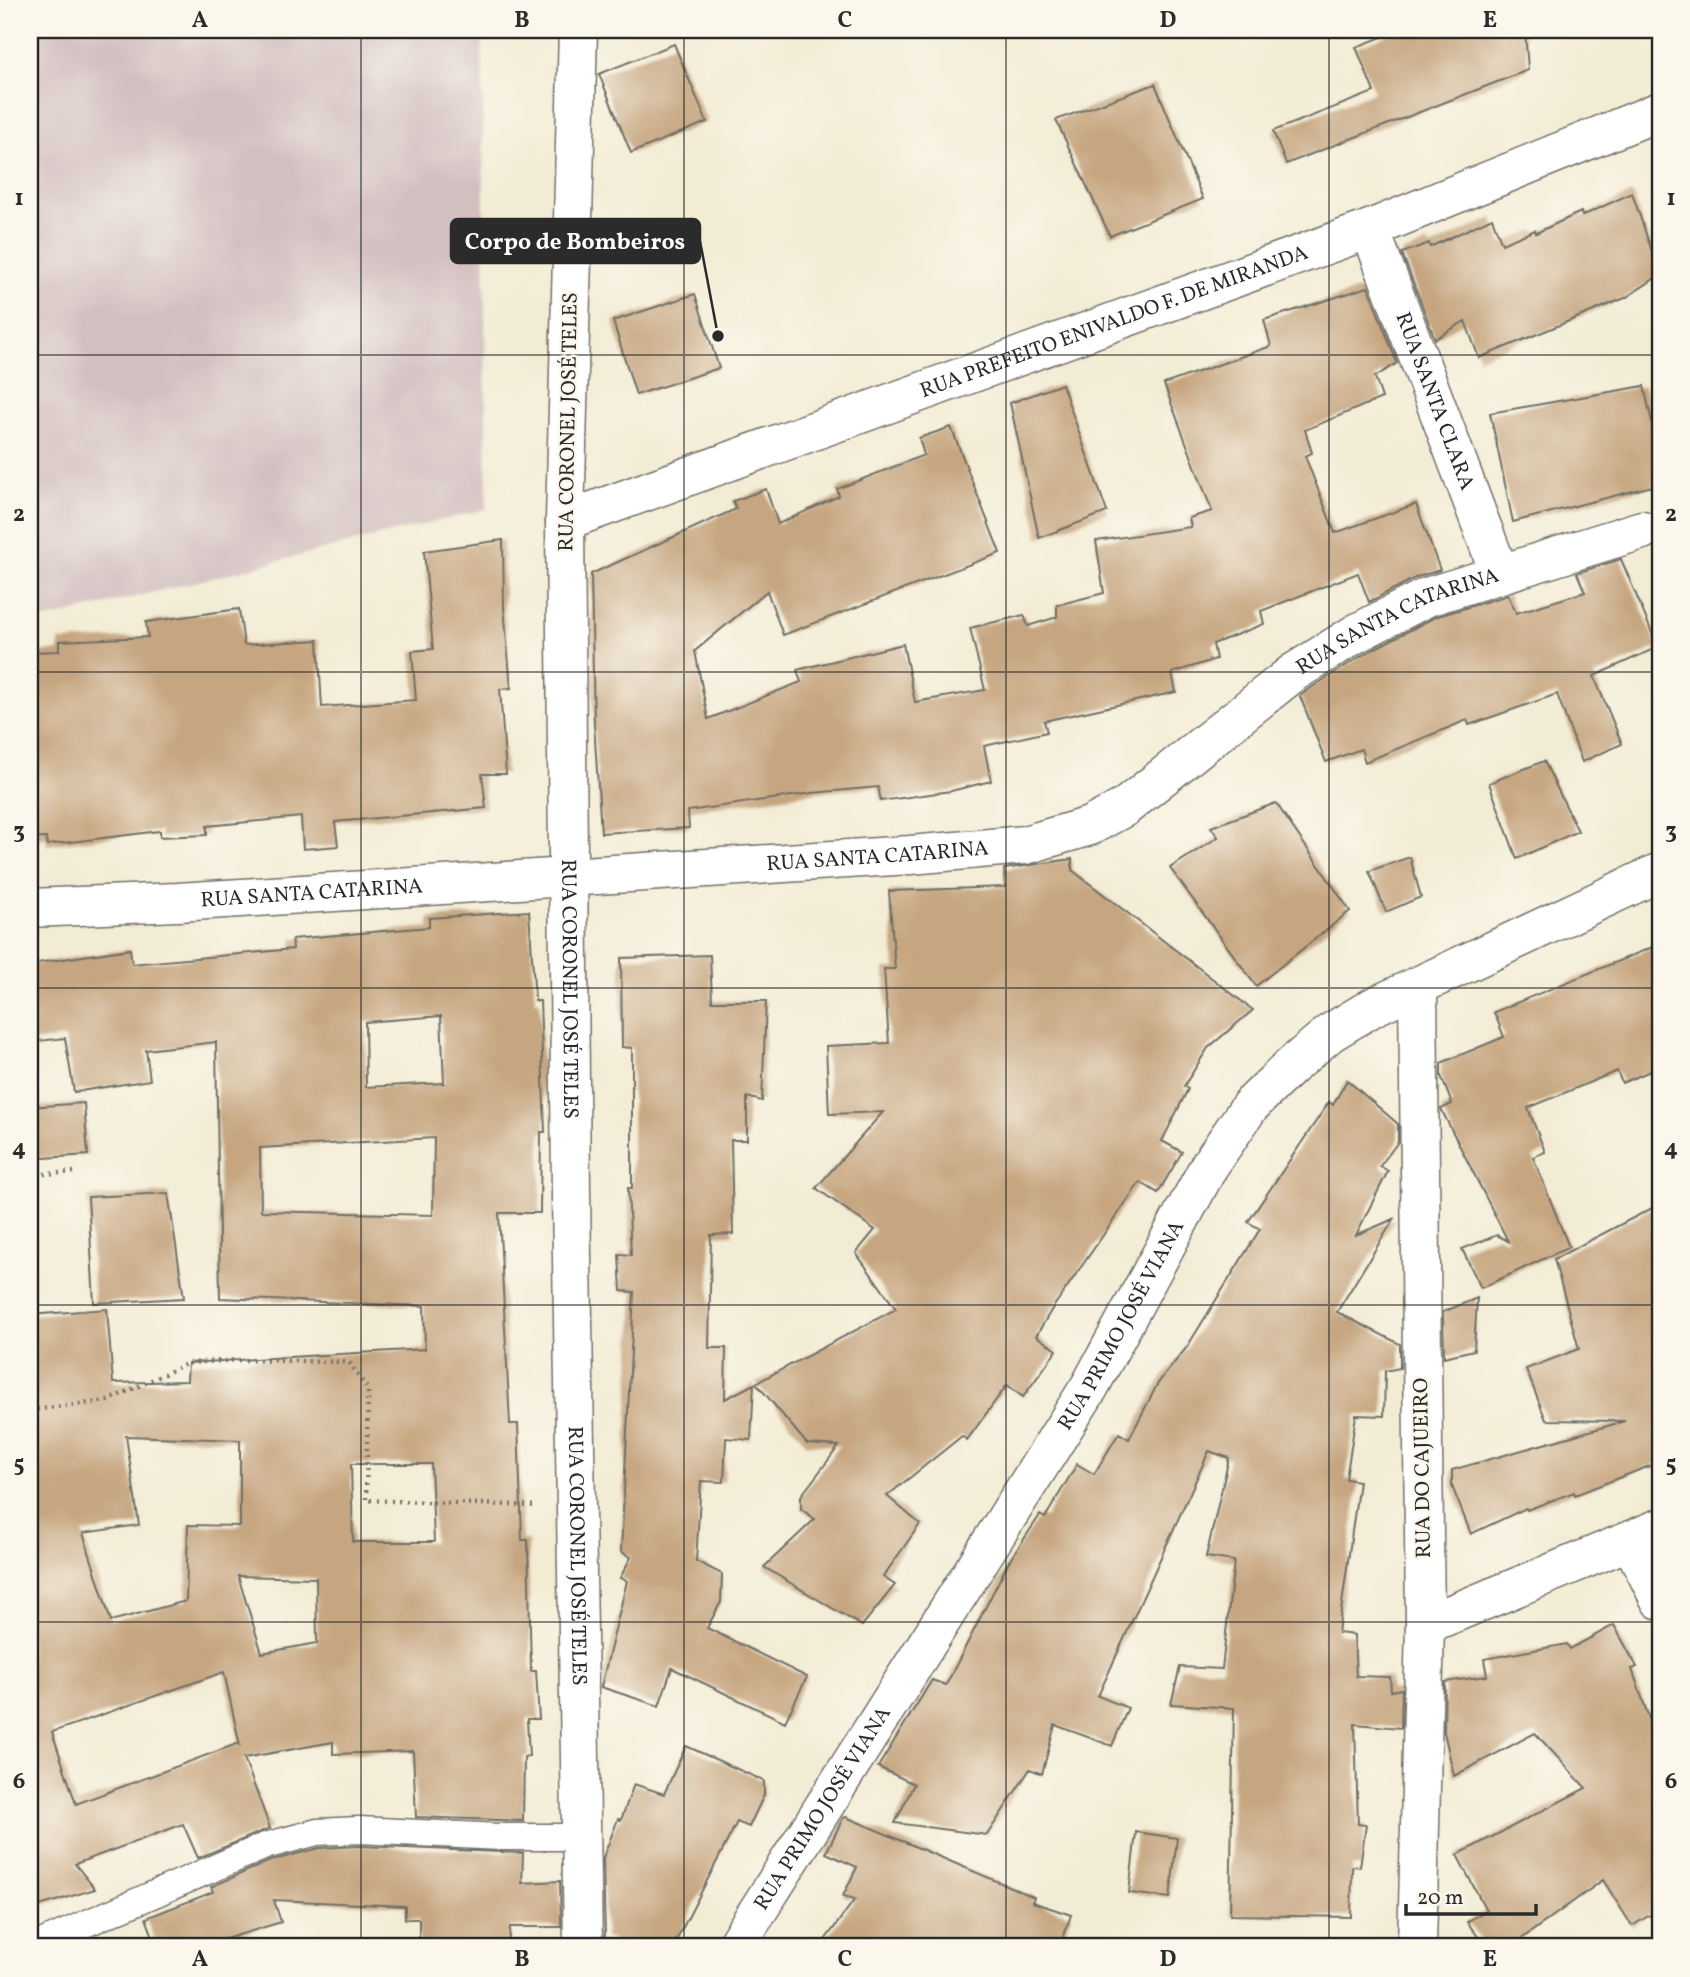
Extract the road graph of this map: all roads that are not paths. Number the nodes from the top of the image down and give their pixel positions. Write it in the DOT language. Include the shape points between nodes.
graph roads {
  1 [pos="578,30"];
  2 [pos="1660,111"];
  3 [pos="1370,229"];
  4 [pos="565,521"];
  5 [pos="1642,530"];
  6 [pos="1499,572"];
  7 [pos="1660,872"];
  8 [pos="569,875"];
  9 [pos="30,908"];
  10 [pos="1418,989"];
  11 [pos="1646,1535"];
  12 [pos="1660,1600"];
  13 [pos="1424,1625"];
  14 [pos="583,1838"];
  15 [pos="32,1947"];
  16 [pos="583,1947"];
  17 [pos="735,1947"];
  18 [pos="1417,1947"];
  1 -- 4 [label="street, RUA CORONEL JOSÉ TELES"];
  2 -- 3 [label="street, RUA PREFEITO ENIVALDO F. DE MIRANDA"];
  3 -- 4 [label="street, RUA PREFEITO ENIVALDO F. DE MIRANDA"];
  3 -- 6 [label="street, RUA SANTA CLARA"];
  4 -- 8 [label="street, RUA CORONEL JOSÉ TELES"];
  5 -- 6 [label="street, RUA SANTA CATARINA"];
  6 -- 8 [label="street, RUA SANTA CATARINA" via="1427,597 1354,634 1293,673 1125,807 1090,826 1012,846"];
  7 -- 10 [label="street, RUA PRIMO JOSÉ VIANA"];
  8 -- 9 [label="street, RUA SANTA CATARINA"];
  8 -- 14 [label="street, RUA CORONEL JOSÉ TELES"];
  10 -- 13 [label="street, RUA DO CAJUEIRO"];
  10 -- 17 [label="street, RUA PRIMO JOSÉ VIANA" via="1373,1007 1330,1033 1250,1106 1209,1166 1090,1385"];
  11 -- 12 [label="street"];
  11 -- 13 [label="street"];
  13 -- 18 [label="street, RUA DO CAJUEIRO"];
  14 -- 15 [label="lane" via="317,1832 265,1846"];
  14 -- 16 [label="street, RUA CORONEL JOSÉ TELES"];
}
